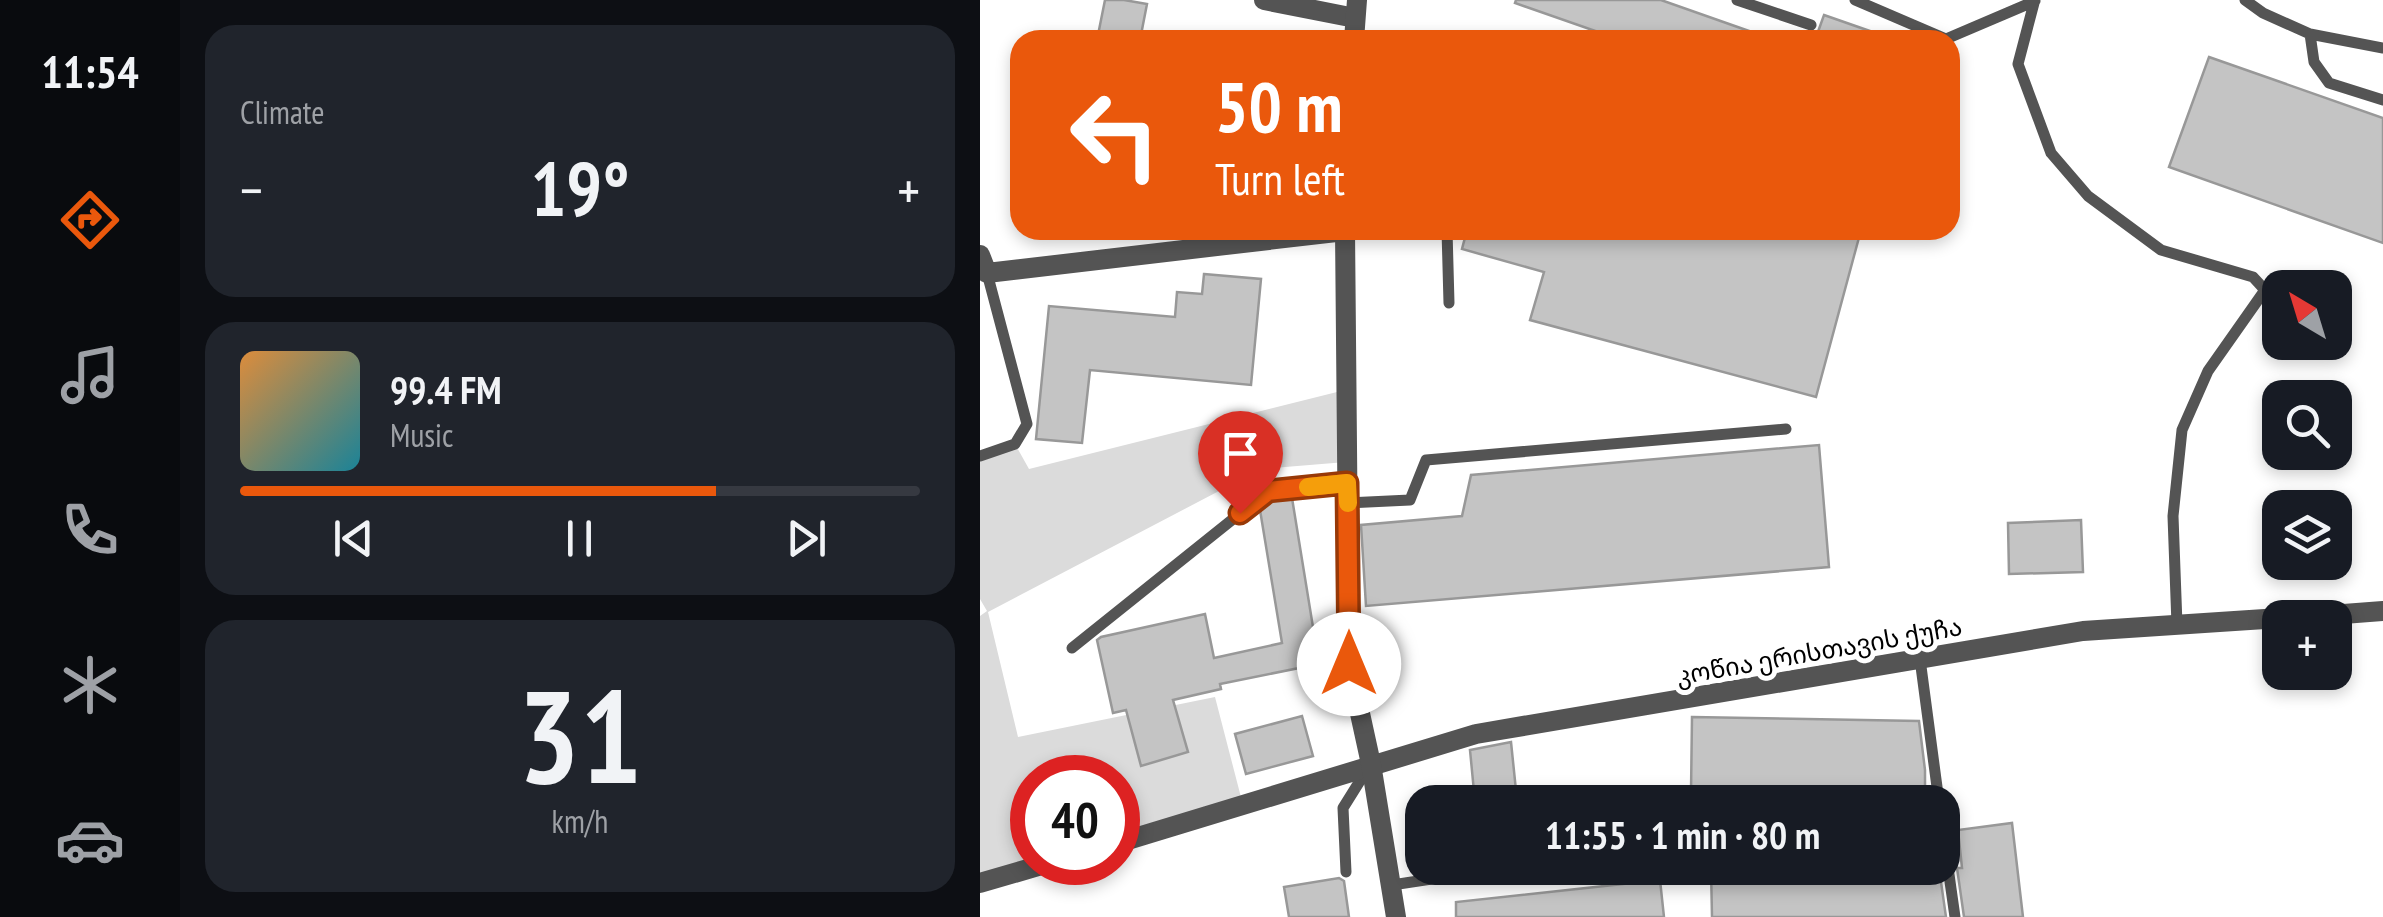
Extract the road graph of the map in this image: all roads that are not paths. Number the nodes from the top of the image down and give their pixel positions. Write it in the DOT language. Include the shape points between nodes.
graph roads {
  1 [pos="1264,0"];
  2 [pos="1738,0"];
  3 [pos="1855,0"];
  4 [pos="2245,0"];
  5 [pos="2035,1"];
  6 [pos="1356,9"];
  7 [pos="1811,25"];
  8 [pos="1925,30"];
  9 [pos="1960,33"];
  10 [pos="2310,34"];
  11 [pos="2383,48"];
  12 [pos="2383,100"];
  13 [pos="1239,240"];
  14 [pos="1345,240"];
  15 [pos="1447,240"];
  16 [pos="984,264"];
  17 [pos="1449,302"];
  18 [pos="1786,429"];
  19 [pos="980,456"];
  20 [pos="1347,493"];
  21 [pos="2383,611"];
  22 [pos="2352,613"];
  23 [pos="2262,619"];
  24 [pos="2178,625"];
  25 [pos="1072,648"];
  26 [pos="1920,659"];
  27 [pos="1371,764"];
  28 [pos="1938,785"];
  29 [pos="1140,836"];
  30 [pos="1346,872"];
  31 [pos="1010,874"];
  32 [pos="980,883"];
  33 [pos="1405,884"];
  34 [pos="1950,885"];
  35 [pos="1392,886"];
  36 [pos="1396,917"];
  37 [pos="1955,917"];
  1 -- 6 [label="street"];
  2 -- 7 [label="lane"];
  3 -- 8 [label="lane"];
  4 -- 10 [label="lane"];
  5 -- 9 [label="lane"];
  5 -- 24 [label="lane" via="2018,64 2051,153 2088,196 2161,250 2253,277 2265,290 2208,371 2182,430 2173,516"];
  10 -- 11 [label="lane"];
  10 -- 12 [label="lane" via="2314,62 2329,84"];
  13 -- 16 [label="street"];
  14 -- 20 [label="street"];
  15 -- 17 [label="lane"];
  16 -- 19 [label="lane" via="1028,424 1015,444"];
  18 -- 20 [label="lane" via="1426,460 1410,500"];
  20 -- 25 [label="lane" via="1268,491"];
  20 -- 27 [label="street" via="1349,664"];
  21 -- 22 [label="street"];
  23 -- 24 [label="street, კოწია ერისთავის ქუჩა"];
  24 -- 26 [label="street, კოწია ერისთავის ქუჩა" via="2083,632"];
  26 -- 27 [label="street, კოწია ერისთავის ქუჩა" via="1476,734"];
  26 -- 28 [label="lane"];
  27 -- 29 [label="street, კოწია ერისთავის ქუჩა"];
  27 -- 30 [label="lane" via="1342,808"];
  27 -- 35 [label="street"];
  31 -- 32 [label="street"];
  33 -- 35 [label="lane"];
  34 -- 37 [label="lane"];
  35 -- 36 [label="street"];
}
